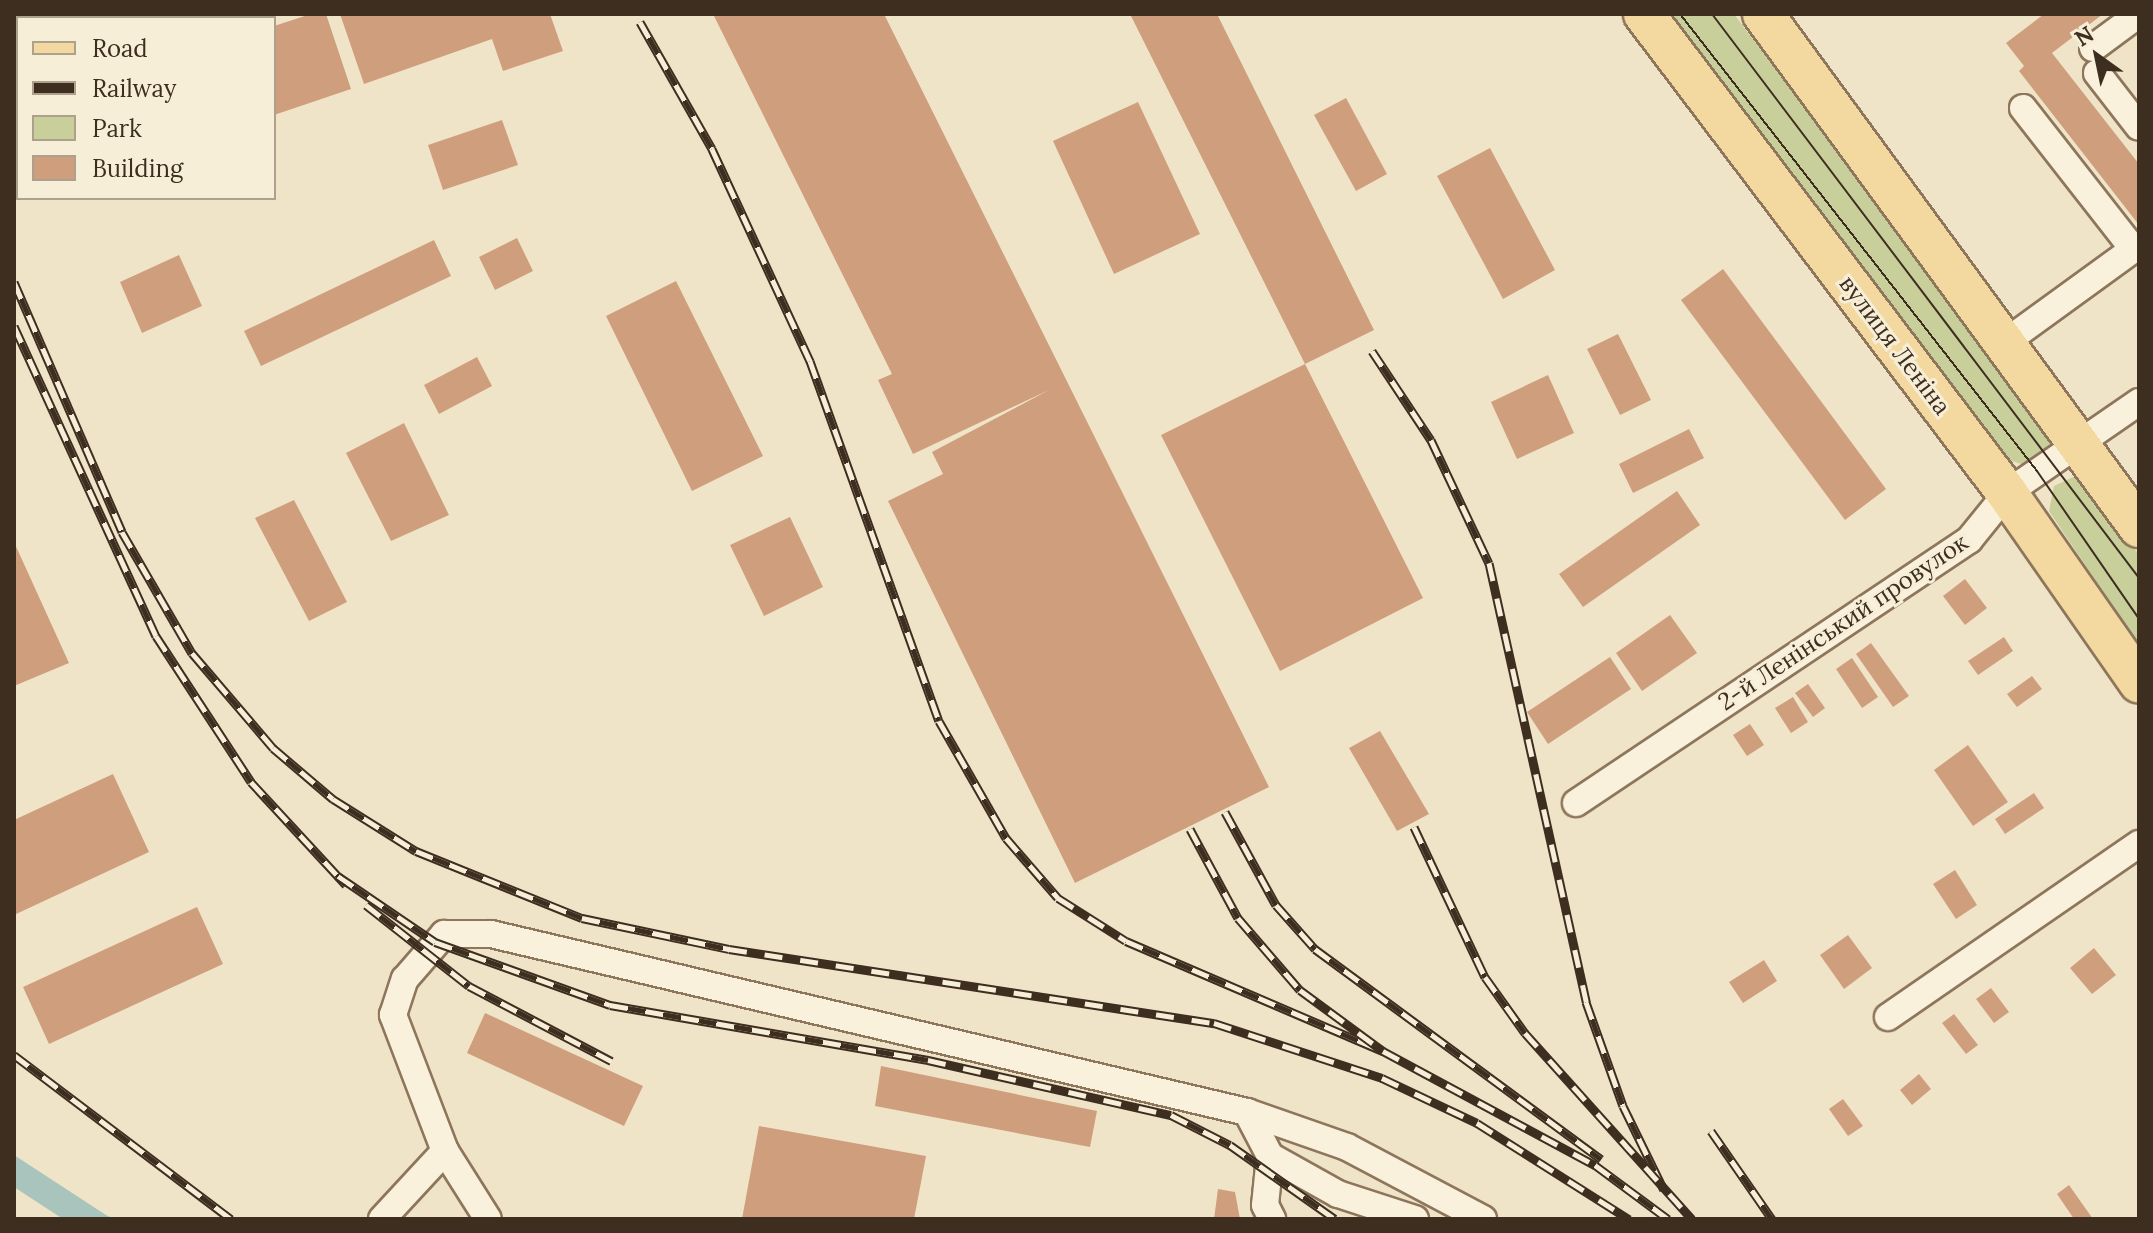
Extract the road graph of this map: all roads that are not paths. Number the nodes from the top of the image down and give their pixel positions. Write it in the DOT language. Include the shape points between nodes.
graph roads {
  1 [pos="1644,14"];
  2 [pos="1763,14"];
  3 [pos="2139,14"];
  4 [pos="2023,108"];
  5 [pos="2139,127"];
  6 [pos="2136,247"];
  7 [pos="2007,341"];
  8 [pos="2139,402"];
  9 [pos="2080,443"];
  10 [pos="2007,493"];
  11 [pos="2139,527"];
  12 [pos="2139,682"];
  13 [pos="1576,803"];
  14 [pos="2139,844"];
  15 [pos="1888,1017"];
  16 [pos="1247,1112"];
  17 [pos="445,1151"];
  18 [pos="1270,1156"];
  19 [pos="382,1219"];
  20 [pos="488,1219"];
  21 [pos="1272,1219"];
  22 [pos="1415,1219"];
  23 [pos="1483,1219"];
  1 -- 10 [label="main road, вулиця Леніна"];
  2 -- 7 [label="main road"];
  3 -- 5 [label="street" via="2095,60"];
  4 -- 6 [label="street"];
  6 -- 7 [label="street"];
  7 -- 9 [label="main road"];
  8 -- 9 [label="street, 2-й Ленінський провулок"];
  9 -- 10 [label="street, 2-й Ленінський провулок"];
  9 -- 11 [label="main road"];
  10 -- 12 [label="main road, вулиця Леніна"];
  10 -- 13 [label="street, 2-й Ленінський провулок" via="1969,540"];
  14 -- 15 [label="street"];
  16 -- 17 [label="street" via="491,934 444,934 405,979 393,1015"];
  16 -- 18 [label="street"];
  16 -- 23 [label="street" via="1347,1147"];
  17 -- 19 [label="street"];
  17 -- 20 [label="street"];
  18 -- 21 [label="street" via="1265,1205"];
  18 -- 22 [label="street" via="1338,1194"];
}
